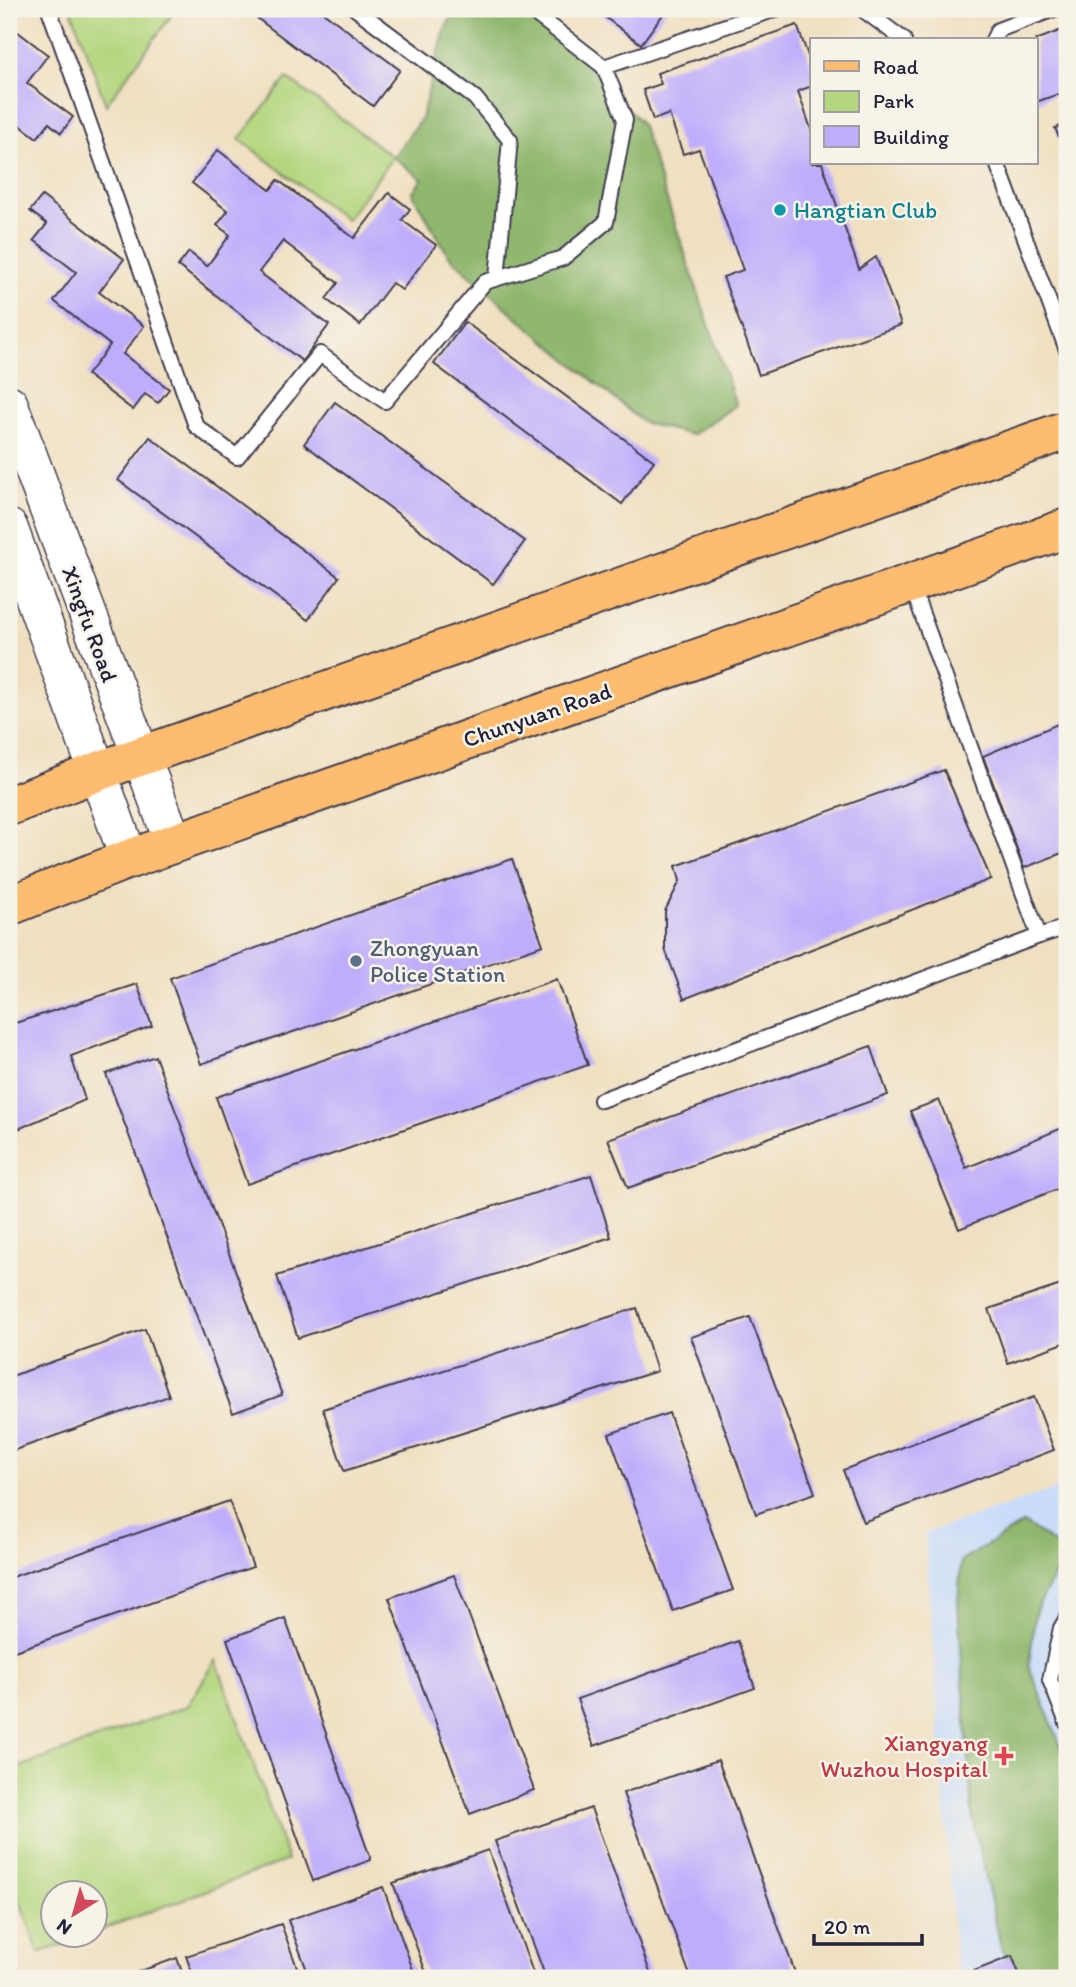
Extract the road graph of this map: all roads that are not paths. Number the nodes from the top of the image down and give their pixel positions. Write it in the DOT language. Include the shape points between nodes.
graph roads {
  1 [pos="49,9"];
  2 [pos="356,9"];
  3 [pos="529,9"];
  4 [pos="776,9"];
  5 [pos="862,9"];
  6 [pos="1054,9"];
  7 [pos="901,38"];
  8 [pos="994,38"];
  9 [pos="604,67"];
  10 [pos="998,164"];
  11 [pos="497,278"];
  12 [pos="1067,350"];
  13 [pos="9,404"];
  14 [pos="1067,430"];
  15 [pos="1067,527"];
  16 [pos="9,528"];
  17 [pos="911,583"];
  18 [pos="140,758"];
  19 [pos="99,771"];
  20 [pos="9,806"];
  21 [pos="174,844"];
  22 [pos="129,859"];
  23 [pos="9,906"];
  24 [pos="1067,927"];
  25 [pos="1039,936"];
  26 [pos="600,1100"];
  27 [pos="1067,1618"];
  28 [pos="1067,1723"];
  1 -- 11 [label="lane" via="196,426 237,457 320,354 385,401 485,282"];
  2 -- 11 [label="lane" via="475,99 510,141"];
  3 -- 9 [label="lane"];
  4 -- 9 [label="lane"];
  5 -- 7 [label="lane"];
  6 -- 8 [label="lane" via="998,30"];
  9 -- 11 [label="lane" via="625,120 606,222 563,258"];
  10 -- 12 [label="lane"];
  13 -- 18 [label="street, Xingfu Road"];
  14 -- 18 [label="main road"];
  15 -- 17 [label="main road, Chunyuan Road"];
  16 -- 19 [label="street, Xingfu Road"];
  17 -- 21 [label="main road, Chunyuan Road"];
  17 -- 25 [label="lane"];
  18 -- 19 [label="main road"];
  18 -- 21 [label="street, Xingfu Road"];
  19 -- 20 [label="main road"];
  19 -- 22 [label="street, Xingfu Road"];
  21 -- 22 [label="main road, Chunyuan Road"];
  22 -- 23 [label="main road, Chunyuan Road"];
  24 -- 25 [label="lane"];
  25 -- 26 [label="lane"];
  27 -- 28 [label="lane" via="1050,1681"];
}
